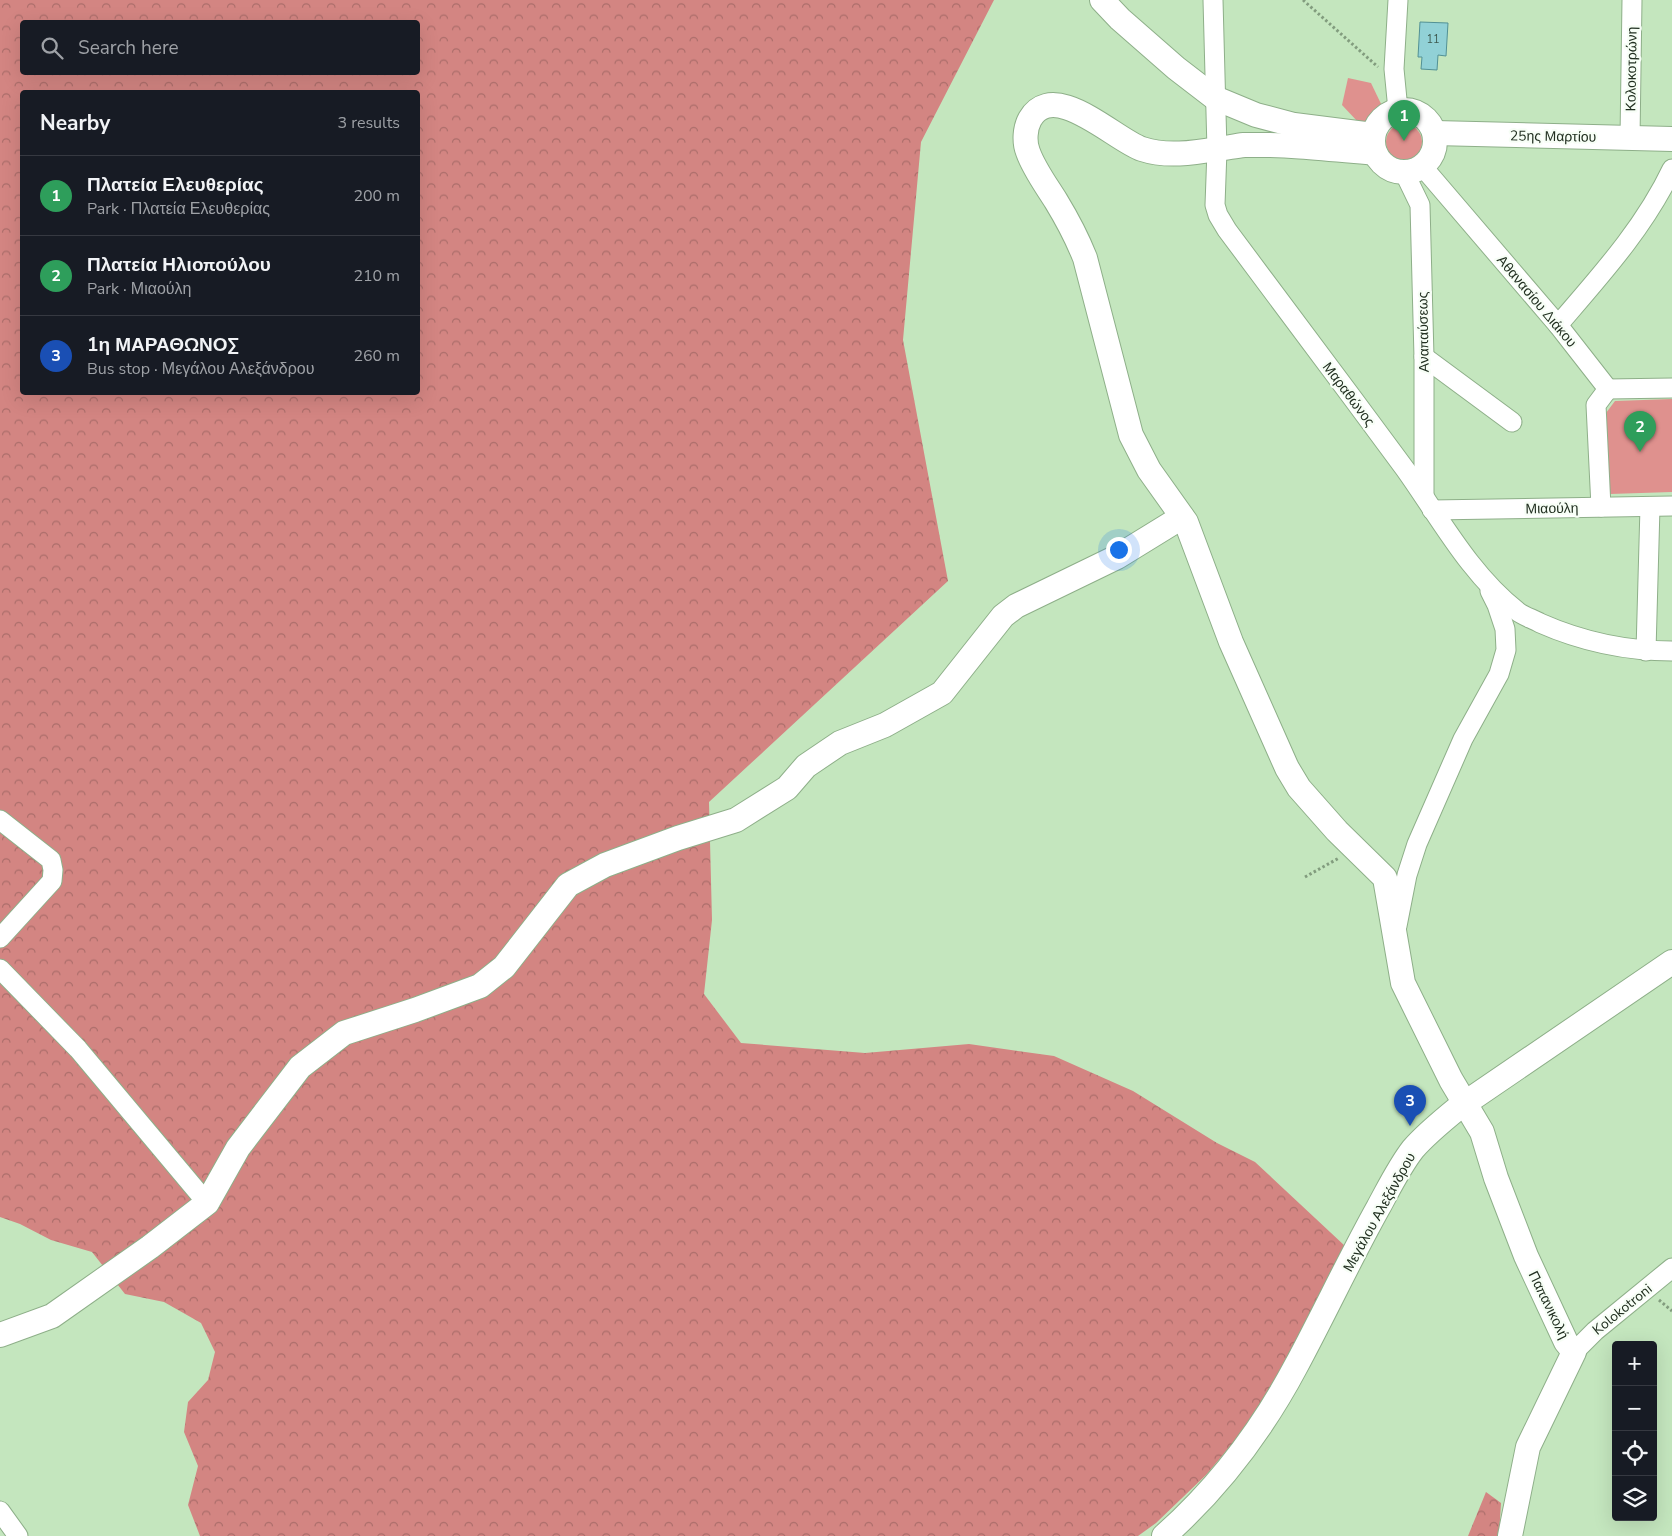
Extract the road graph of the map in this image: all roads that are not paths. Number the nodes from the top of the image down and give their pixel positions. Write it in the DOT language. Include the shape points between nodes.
graph roads {
  1 [pos="1102,0"];
  2 [pos="1213,0"];
  3 [pos="1398,0"];
  4 [pos="1632,0"];
  5 [pos="1215,98"];
  6 [pos="1398,110"];
  7 [pos="1435,133"];
  8 [pos="1630,138"];
  9 [pos="1672,139"];
  10 [pos="1374,144"];
  11 [pos="1217,150"];
  12 [pos="1413,169"];
  13 [pos="1672,169"];
  14 [pos="1445,193"];
  15 [pos="1420,205"];
  16 [pos="1558,325"];
  17 [pos="1424,357"];
  18 [pos="1672,388"];
  19 [pos="1608,389"];
  20 [pos="1512,422"];
  21 [pos="1428,503"];
  22 [pos="1672,506"];
  23 [pos="1601,507"];
  24 [pos="1650,507"];
  25 [pos="1182,517"];
  26 [pos="1485,581"];
  27 [pos="1646,651"];
  28 [pos="1672,651"];
  29 [pos="0,820"];
  30 [pos="1395,936"];
  31 [pos="0,938"];
  32 [pos="1672,962"];
  33 [pos="0,969"];
  34 [pos="1465,1102"];
  35 [pos="207,1203"];
  36 [pos="1672,1268"];
  37 [pos="0,1335"];
  38 [pos="1574,1352"];
  39 [pos="0,1511"];
  40 [pos="18,1536"];
  41 [pos="1164,1536"];
  42 [pos="1510,1536"];
  1 -- 5 [label="street" via="1176,68"];
  2 -- 5 [label="street, Μαραθώνος"];
  3 -- 6 [label="street" via="1394,69"];
  4 -- 8 [label="street, Κολοκοτρώνη"];
  5 -- 10 [label="street" via="1256,115"];
  5 -- 11 [label="street, Μαραθώνος"];
  6 -- 7 [label="street" via="1421,114"];
  6 -- 10 [label="street" via="1379,122"];
  7 -- 8 [label="street, 25ης Μαρτίου"];
  7 -- 12 [label="street" via="1429,160"];
  8 -- 9 [label="street, 25ης Μαρτίου"];
  10 -- 11 [label="street" via="1241,145"];
  10 -- 12 [label="street" via="1378,159 1387,167 1393,170"];
  11 -- 21 [label="street, Μαραθώνος" via="1215,205 1218,215"];
  11 -- 25 [label="street, Παπανικολή" via="1178,154 1142,149 1083,114 1059,105 1048,106 1030,118 1025,141 1085,258 1131,435 1149,470"];
  12 -- 14 [label="street, Αθανασίου Διάκου"];
  12 -- 15 [label="street, Αναπαύσεως"];
  13 -- 16 [label="street" via="1642,223"];
  14 -- 15 [label="street"];
  14 -- 16 [label="street, Αθανασίου Διάκου"];
  15 -- 17 [label="street, Αναπαύσεως"];
  16 -- 19 [label="street, Αθανασίου Διάκου"];
  17 -- 20 [label="street"];
  17 -- 21 [label="street, Αναπαύσεως"];
  18 -- 19 [label="street"];
  19 -- 23 [label="street" via="1596,405"];
  21 -- 23 [label="street, Μιαούλη"];
  21 -- 26 [label="street, Μαραθώνος" via="1453,542"];
  22 -- 24 [label="street, Μιαούλη"];
  23 -- 24 [label="street, Μιαούλη"];
  24 -- 27 [label="street"];
  25 -- 30 [label="street, Παπανικολή" via="1231,642 1286,768 1299,788 1385,878"];
  25 -- 35 [label="street" via="1117,556 1016,606 1004,616 942,694 885,725 840,742 806,766 787,788 736,820 604,865 568,885 504,967 480,986 344,1033 300,1067 238,1148"];
  26 -- 27 [label="street, Μαραθώνος" via="1518,613 1601,644"];
  26 -- 30 [label="street" via="1505,629 1506,650 1499,674 1462,739 1417,844 1407,874"];
  27 -- 28 [label="street, Μαραθώνος"];
  29 -- 31 [label="street" via="51,860 53,870 52,881"];
  30 -- 34 [label="street, Παπανικολή" via="1403,983"];
  32 -- 34 [label="street, Μεγάλου Αλεξάνδρου"];
  33 -- 35 [label="street" via="78,1049"];
  34 -- 38 [label="street, Παπανικολή" via="1482,1132 1526,1256 1566,1342"];
  34 -- 41 [label="street, Μεγάλου Αλεξάνδρου" via="1425,1136 1401,1167 1296,1368 1248,1444 1210,1492"];
  35 -- 37 [label="street" via="150,1248 52,1316"];
  36 -- 38 [label="street, Kolokotroni"];
  38 -- 42 [label="street, Παπανικολή" via="1528,1447"];
  39 -- 40 [label="street"];
}
